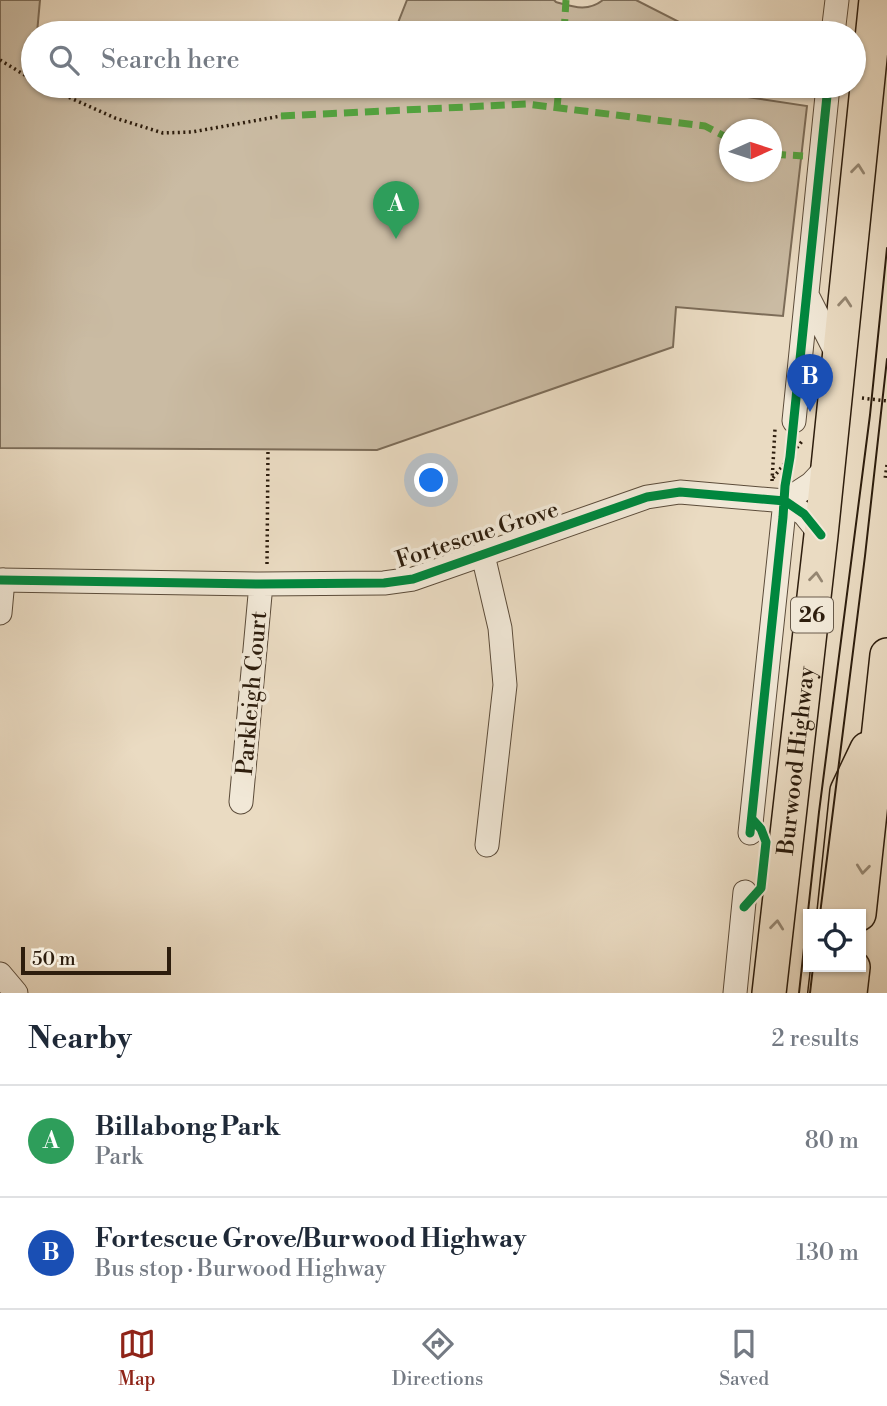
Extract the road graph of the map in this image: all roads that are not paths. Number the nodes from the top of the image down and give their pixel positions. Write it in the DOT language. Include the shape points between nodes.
graph roads {
  1 [pos="837,0"];
  2 [pos="876,0"];
  3 [pos="834,21"];
  4 [pos="879,31"];
  5 [pos="827,98"];
  6 [pos="807,295"];
  7 [pos="839,358"];
  8 [pos="794,421"];
  9 [pos="828,467"];
  10 [pos="785,501"];
  11 [pos="821,535"];
  12 [pos="483,555"];
  13 [pos="264,574"];
  14 [pos="1,580"];
  15 [pos="0,613"];
  16 [pos="887,655"];
  17 [pos="878,725"];
  18 [pos="241,802"];
  19 [pos="750,833"];
  20 [pos="487,845"];
  21 [pos="745,892"];
  22 [pos="835,909"];
  23 [pos="860,909"];
  24 [pos="827,972"];
  25 [pos="852,972"];
  26 [pos="0,974"];
  27 [pos="16,993"];
  28 [pos="735,993"];
  29 [pos="769,993"];
  30 [pos="825,993"];
  31 [pos="850,993"];
  1 -- 3 [label="street"];
  2 -- 4 [label="highway, Burwood Highway / 26"];
  7 -- 4 [label="highway, Burwood Highway / 26, one-way"];
  5 -- 6 [label="street"];
  6 -- 7 [label="street"];
  6 -- 8 [label="street"];
  7 -- 9 [label="highway, Burwood Highway / 26"];
  9 -- 10 [label="street"];
  9 -- 11 [label="highway, Burwood Highway / 26"];
  10 -- 11 [label="street" via="804,514"];
  10 -- 12 [label="street, Fortescue Grove" via="680,492 647,498"];
  10 -- 19 [label="street"];
  29 -- 11 [label="highway, Burwood Highway / 26, one-way"];
  12 -- 13 [label="street, Fortescue Grove" via="394,581"];
  12 -- 20 [label="street" via="500,628 505,685"];
  13 -- 14 [label="street, Fortescue Grove"];
  13 -- 18 [label="street, Parkleigh Court"];
  14 -- 15 [label="street"];
  16 -- 17 [label="highway"];
  17 -- 22 [label="highway" via="847,791"];
  17 -- 23 [label="highway, one-way"];
  21 -- 28 [label="street"];
  24 -- 30 [label="highway"];
  25 -- 31 [label="highway"];
  26 -- 27 [label="street"];
}
